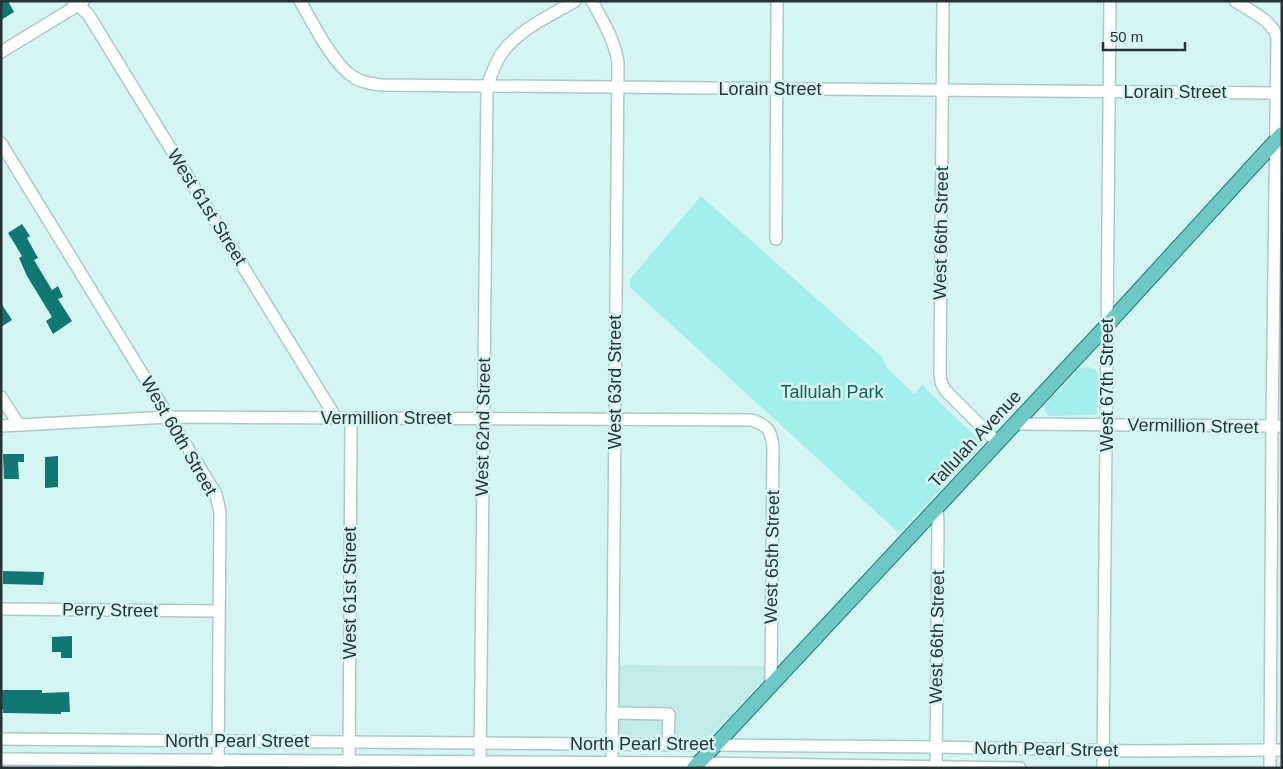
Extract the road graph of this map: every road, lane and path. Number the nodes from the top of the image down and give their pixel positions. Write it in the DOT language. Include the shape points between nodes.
graph roads {
  1 [pos="300,1"];
  2 [pos="575,1"];
  3 [pos="592,1"];
  4 [pos="777,1"];
  5 [pos="943,1"];
  6 [pos="1110,1"];
  7 [pos="1235,1"];
  8 [pos="78,3"];
  9 [pos="1,52"];
  10 [pos="487,86"];
  11 [pos="618,87"];
  12 [pos="776,89"];
  13 [pos="943,89"];
  14 [pos="1109,91"];
  15 [pos="1279,93"];
  16 [pos="1278,138"];
  17 [pos="1,143"];
  18 [pos="776,239"];
  19 [pos="1108,324"];
  20 [pos="1,397"];
  21 [pos="169,417"];
  22 [pos="336,418"];
  23 [pos="352,418"];
  24 [pos="483,419"];
  25 [pos="615,420"];
  26 [pos="1015,424"];
  27 [pos="19,425"];
  28 [pos="1107,425"];
  29 [pos="1,426"];
  30 [pos="1277,426"];
  31 [pos="768,429"];
  32 [pos="997,442"];
  33 [pos="937,507"];
  34 [pos="1,609"];
  35 [pos="218,611"];
  36 [pos="771,687"];
  37 [pos="612,712"];
  38 [pos="1,739"];
  39 [pos="30,739"];
  40 [pos="218,741"];
  41 [pos="349,742"];
  42 [pos="480,743"];
  43 [pos="612,744"];
  44 [pos="668,745"];
  45 [pos="716,745"];
  46 [pos="936,747"];
  47 [pos="1104,750"];
  48 [pos="1276,750"];
  49 [pos="1,759"];
  50 [pos="30,759"];
  51 [pos="218,764"];
  52 [pos="349,764"];
  53 [pos="480,765"];
  54 [pos="612,765"];
  55 [pos="696,766"];
  56 [pos="936,767"];
  57 [pos="1020,768"];
  58 [pos="1104,768"];
  59 [pos="1270,768"];
  1 -- 10 [label="street, Lorain Street" via="336,60 356,79 382,85"];
  2 -- 10 [label="street" via="512,40 501,54"];
  3 -- 11 [label="street, West 63rd Street" via="615,46"];
  4 -- 12 [label="street"];
  5 -- 13 [label="street, West 66th Street"];
  6 -- 14 [label="street, West 67th Street"];
  7 -- 15 [label="street" via="1274,30"];
  8 -- 9 [label="street"];
  8 -- 22 [label="street, West 61st Street" via="88,14"];
  10 -- 11 [label="street, Lorain Street"];
  10 -- 24 [label="street, West 62nd Street"];
  11 -- 12 [label="street, Lorain Street"];
  11 -- 25 [label="street, West 63rd Street"];
  12 -- 13 [label="street, Lorain Street"];
  12 -- 18 [label="street"];
  13 -- 14 [label="street, Lorain Street"];
  13 -- 32 [label="street, West 66th Street" via="941,382 952,398"];
  14 -- 15 [label="street, Lorain Street"];
  14 -- 19 [label="street, West 67th Street"];
  15 -- 16 [label="street"];
  16 -- 19 [label="main road, Tallulah Avenue"];
  16 -- 30 [label="street"];
  17 -- 21 [label="street, West 60th Street"];
  19 -- 26 [label="main road, Tallulah Avenue"];
  19 -- 28 [label="street, West 67th Street"];
  20 -- 27 [label="street"];
  21 -- 22 [label="street, Vermillion Street"];
  21 -- 27 [label="street, Vermillion Street"];
  21 -- 35 [label="street, West 60th Street" via="216,494 220,512"];
  22 -- 23 [label="street, Vermillion Street"];
  23 -- 24 [label="street, Vermillion Street"];
  23 -- 41 [label="street, West 61st Street"];
  24 -- 25 [label="street, Vermillion Street"];
  24 -- 42 [label="street, West 62nd Street"];
  25 -- 31 [label="street, Vermillion Street" via="752,420"];
  25 -- 37 [label="street, West 63rd Street"];
  26 -- 28 [label="street, Vermillion Street"];
  26 -- 32 [label="main road, Tallulah Avenue"];
  27 -- 29 [label="street, Vermillion Street"];
  28 -- 30 [label="street, Vermillion Street"];
  28 -- 47 [label="street, West 67th Street"];
  30 -- 48 [label="street"];
  31 -- 36 [label="street, West 65th Street" via="773,447"];
  32 -- 33 [label="main road, Tallulah Avenue"];
  33 -- 36 [label="main road, Tallulah Avenue"];
  33 -- 46 [label="street, West 66th Street"];
  34 -- 35 [label="street, Perry Street"];
  35 -- 40 [label="street, West 60th Street"];
  36 -- 45 [label="main road, Tallulah Avenue"];
  37 -- 43 [label="street, West 63rd Street"];
  37 -- 44 [label="street" via="668,714"];
  38 -- 39 [label="street, North Pearl Street"];
  39 -- 40 [label="street, North Pearl Street"];
  39 -- 50 [label="street"];
  40 -- 41 [label="street, North Pearl Street"];
  40 -- 51 [label="street, West 60th Street"];
  41 -- 42 [label="street, North Pearl Street"];
  41 -- 52 [label="street, West 61st Street"];
  42 -- 43 [label="street, North Pearl Street"];
  42 -- 53 [label="street, West 62nd Street"];
  43 -- 44 [label="street, North Pearl Street"];
  43 -- 54 [label="street, West 63rd Street"];
  44 -- 45 [label="street, North Pearl Street"];
  45 -- 46 [label="street, North Pearl Street"];
  45 -- 55 [label="main road, Tallulah Avenue"];
  46 -- 47 [label="street, North Pearl Street"];
  46 -- 56 [label="street, West 66th Street"];
  47 -- 48 [label="street, North Pearl Street"];
  47 -- 58 [label="street, West 67th Street"];
  48 -- 59 [label="street"];
  49 -- 50 [label="street, North Pearl Street"];
  50 -- 51 [label="street, North Pearl Street"];
  51 -- 52 [label="street, North Pearl Street"];
  52 -- 53 [label="street, North Pearl Street"];
  53 -- 54 [label="street, North Pearl Street"];
  54 -- 55 [label="street, North Pearl Street"];
  55 -- 56 [label="street, North Pearl Street"];
  56 -- 57 [label="street, North Pearl Street"];
}
